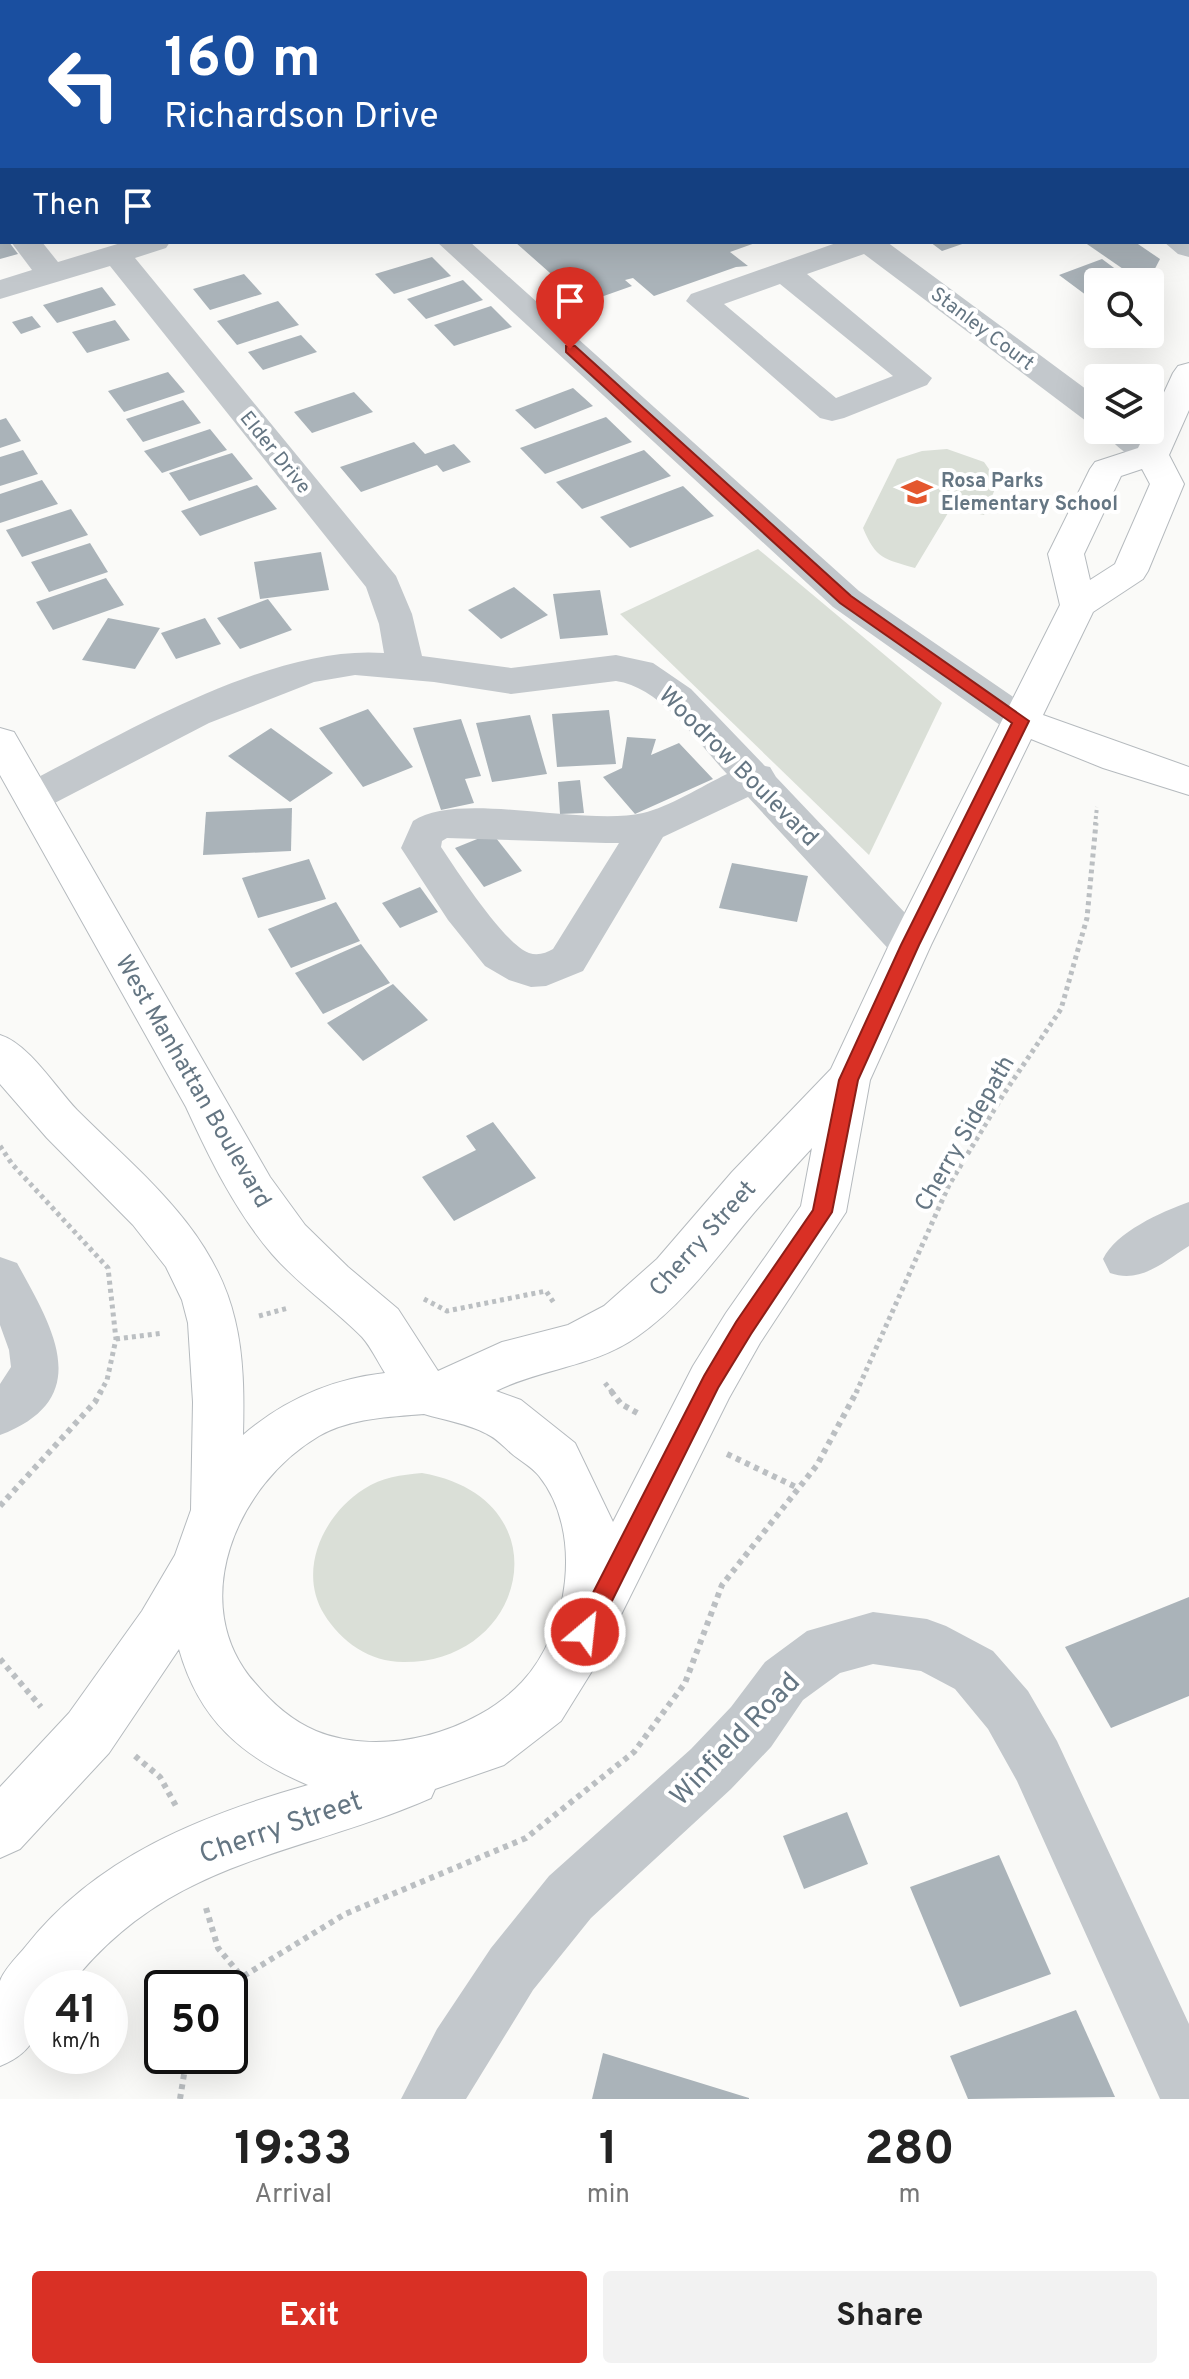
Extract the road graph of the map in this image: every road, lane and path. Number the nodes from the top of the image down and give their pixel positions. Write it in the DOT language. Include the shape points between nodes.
graph roads {
  1 [pos="28,244"];
  2 [pos="148,244"];
  3 [pos="454,244"];
  4 [pos="862,244"];
  5 [pos="871,244"];
  6 [pos="116,254"];
  7 [pos="785,272"];
  8 [pos="51,274"];
  9 [pos="0,290"];
  10 [pos="1189,373"];
  11 [pos="1084,404"];
  12 [pos="1138,444"];
  13 [pos="1152,455"];
  14 [pos="1078,605"];
  15 [pos="404,666"];
  16 [pos="1021,721"];
  17 [pos="0,741"];
  18 [pos="756,777"];
  19 [pos="1189,781"];
  20 [pos="33,797"];
  21 [pos="1097,807"];
  22 [pos="649,827"];
  23 [pos="910,945"];
  24 [pos="4,1066"];
  25 [pos="848,1080"];
  26 [pos="0,1146"];
  27 [pos="1189,1222"];
  28 [pos="1127,1259"];
  29 [pos="0,1278"];
  30 [pos="419,1296"];
  31 [pos="555,1306"];
  32 [pos="169,1332"];
  33 [pos="116,1339"];
  34 [pos="602,1380"];
  35 [pos="432,1393"];
  36 [pos="0,1412"];
  37 [pos="652,1422"];
  38 [pos="733,1456"];
  39 [pos="817,1465"];
  40 [pos="798,1488"];
  41 [pos="0,1506"];
  42 [pos="216,1507"];
  43 [pos="197,1567"];
  44 [pos="585,1632"];
  45 [pos="0,1659"];
  46 [pos="51,1714"];
  47 [pos="130,1753"];
  48 [pos="437,1765"];
  49 [pos="177,1809"];
  50 [pos="0,1829"];
  51 [pos="208,1915"];
  52 [pos="236,1970"];
  53 [pos="0,2036"];
  54 [pos="184,2074"];
  55 [pos="1189,2093"];
  56 [pos="180,2099"];
  57 [pos="432,2099"];
  1 -- 8 [label="street"];
  2 -- 6 [label="street"];
  3 -- 16 [label="street" via="846,599"];
  4 -- 7 [label="street"];
  5 -- 11 [label="street, Stanley Court"];
  6 -- 8 [label="street"];
  6 -- 15 [label="street, Elder Drive" via="383,584 396,615"];
  7 -- 7 [label="street" via="702,301 832,411 916,378"];
  8 -- 9 [label="street"];
  10 -- 13 [label="main road"];
  12 -- 13 [label="street"];
  13 -- 14 [label="main road" via="1167,484 1130,571"];
  13 -- 14 [label="main road" via="1107,469 1066,554"];
  14 -- 16 [label="main road, Cherry Street"];
  15 -- 18 [label="street, Woodrow Boulevard" via="511,681 616,668 640,672 678,698"];
  15 -- 20 [label="street, Woodrow Boulevard" via="355,663 308,670 271,683 195,714"];
  16 -- 19 [label="main road"];
  16 -- 23 [label="main road, Cherry Street"];
  17 -- 20 [label="main road, West Manhattan Boulevard"];
  18 -- 22 [label="street"];
  18 -- 23 [label="street, Woodrow Boulevard"];
  20 -- 35 [label="main road, West Manhattan Boulevard" via="254,1191 288,1239 381,1324"];
  21 -- 39 [label="path, Cherry Sidepath" via="1087,918 1061,1009 949,1185 852,1403"];
  22 -- 22 [label="street" via="568,960 540,972 507,961 421,848 429,829 452,822"];
  23 -- 25 [label="main road, Cherry Street"];
  24 -- 42 [label="main road" via="147,1211 196,1273 212,1324"];
  25 -- 35 [label="main road, Cherry Street" via="674,1274 621,1321 579,1344 502,1364"];
  25 -- 44 [label="main road, Cherry Street" via="823,1212 711,1382"];
  26 -- 33 [label="path" via="108,1268"];
  27 -- 28 [label="street"];
  29 -- 36 [label="street" via="36,1350 37,1369 30,1390"];
  30 -- 31 [label="path" via="447,1311 546,1291"];
  32 -- 33 [label="path"];
  33 -- 41 [label="path" via="95,1402"];
  34 -- 37 [label="path" via="621,1404"];
  35 -- 42 [label="main road" via="363,1396 304,1418 253,1456"];
  35 -- 44 [label="main road" via="484,1406 523,1428 556,1459 579,1496 593,1539 595,1585"];
  38 -- 40 [label="path"];
  42 -- 43 [label="main road"];
  43 -- 48 [label="main road" via="197,1616 210,1665 238,1708 278,1742 327,1764 382,1773"];
  43 -- 50 [label="main road" via="89,1733"];
  44 -- 48 [label="main road" via="553,1690 503,1737"];
  45 -- 46 [label="path"];
  47 -- 49 [label="path" via="160,1777"];
  48 -- 53 [label="main road, Cherry Street" via="381,1792 251,1831 129,1889 89,1920 27,1991"];
  51 -- 52 [label="path" via="218,1948"];
  54 -- 56 [label="path"];
  55 -- 57 [label="street, Winfield Road" via="1037,1761 1008,1710 974,1670 927,1645 873,1638 826,1650 784,1681 711,1769 570,1897 512,1969"];
}
